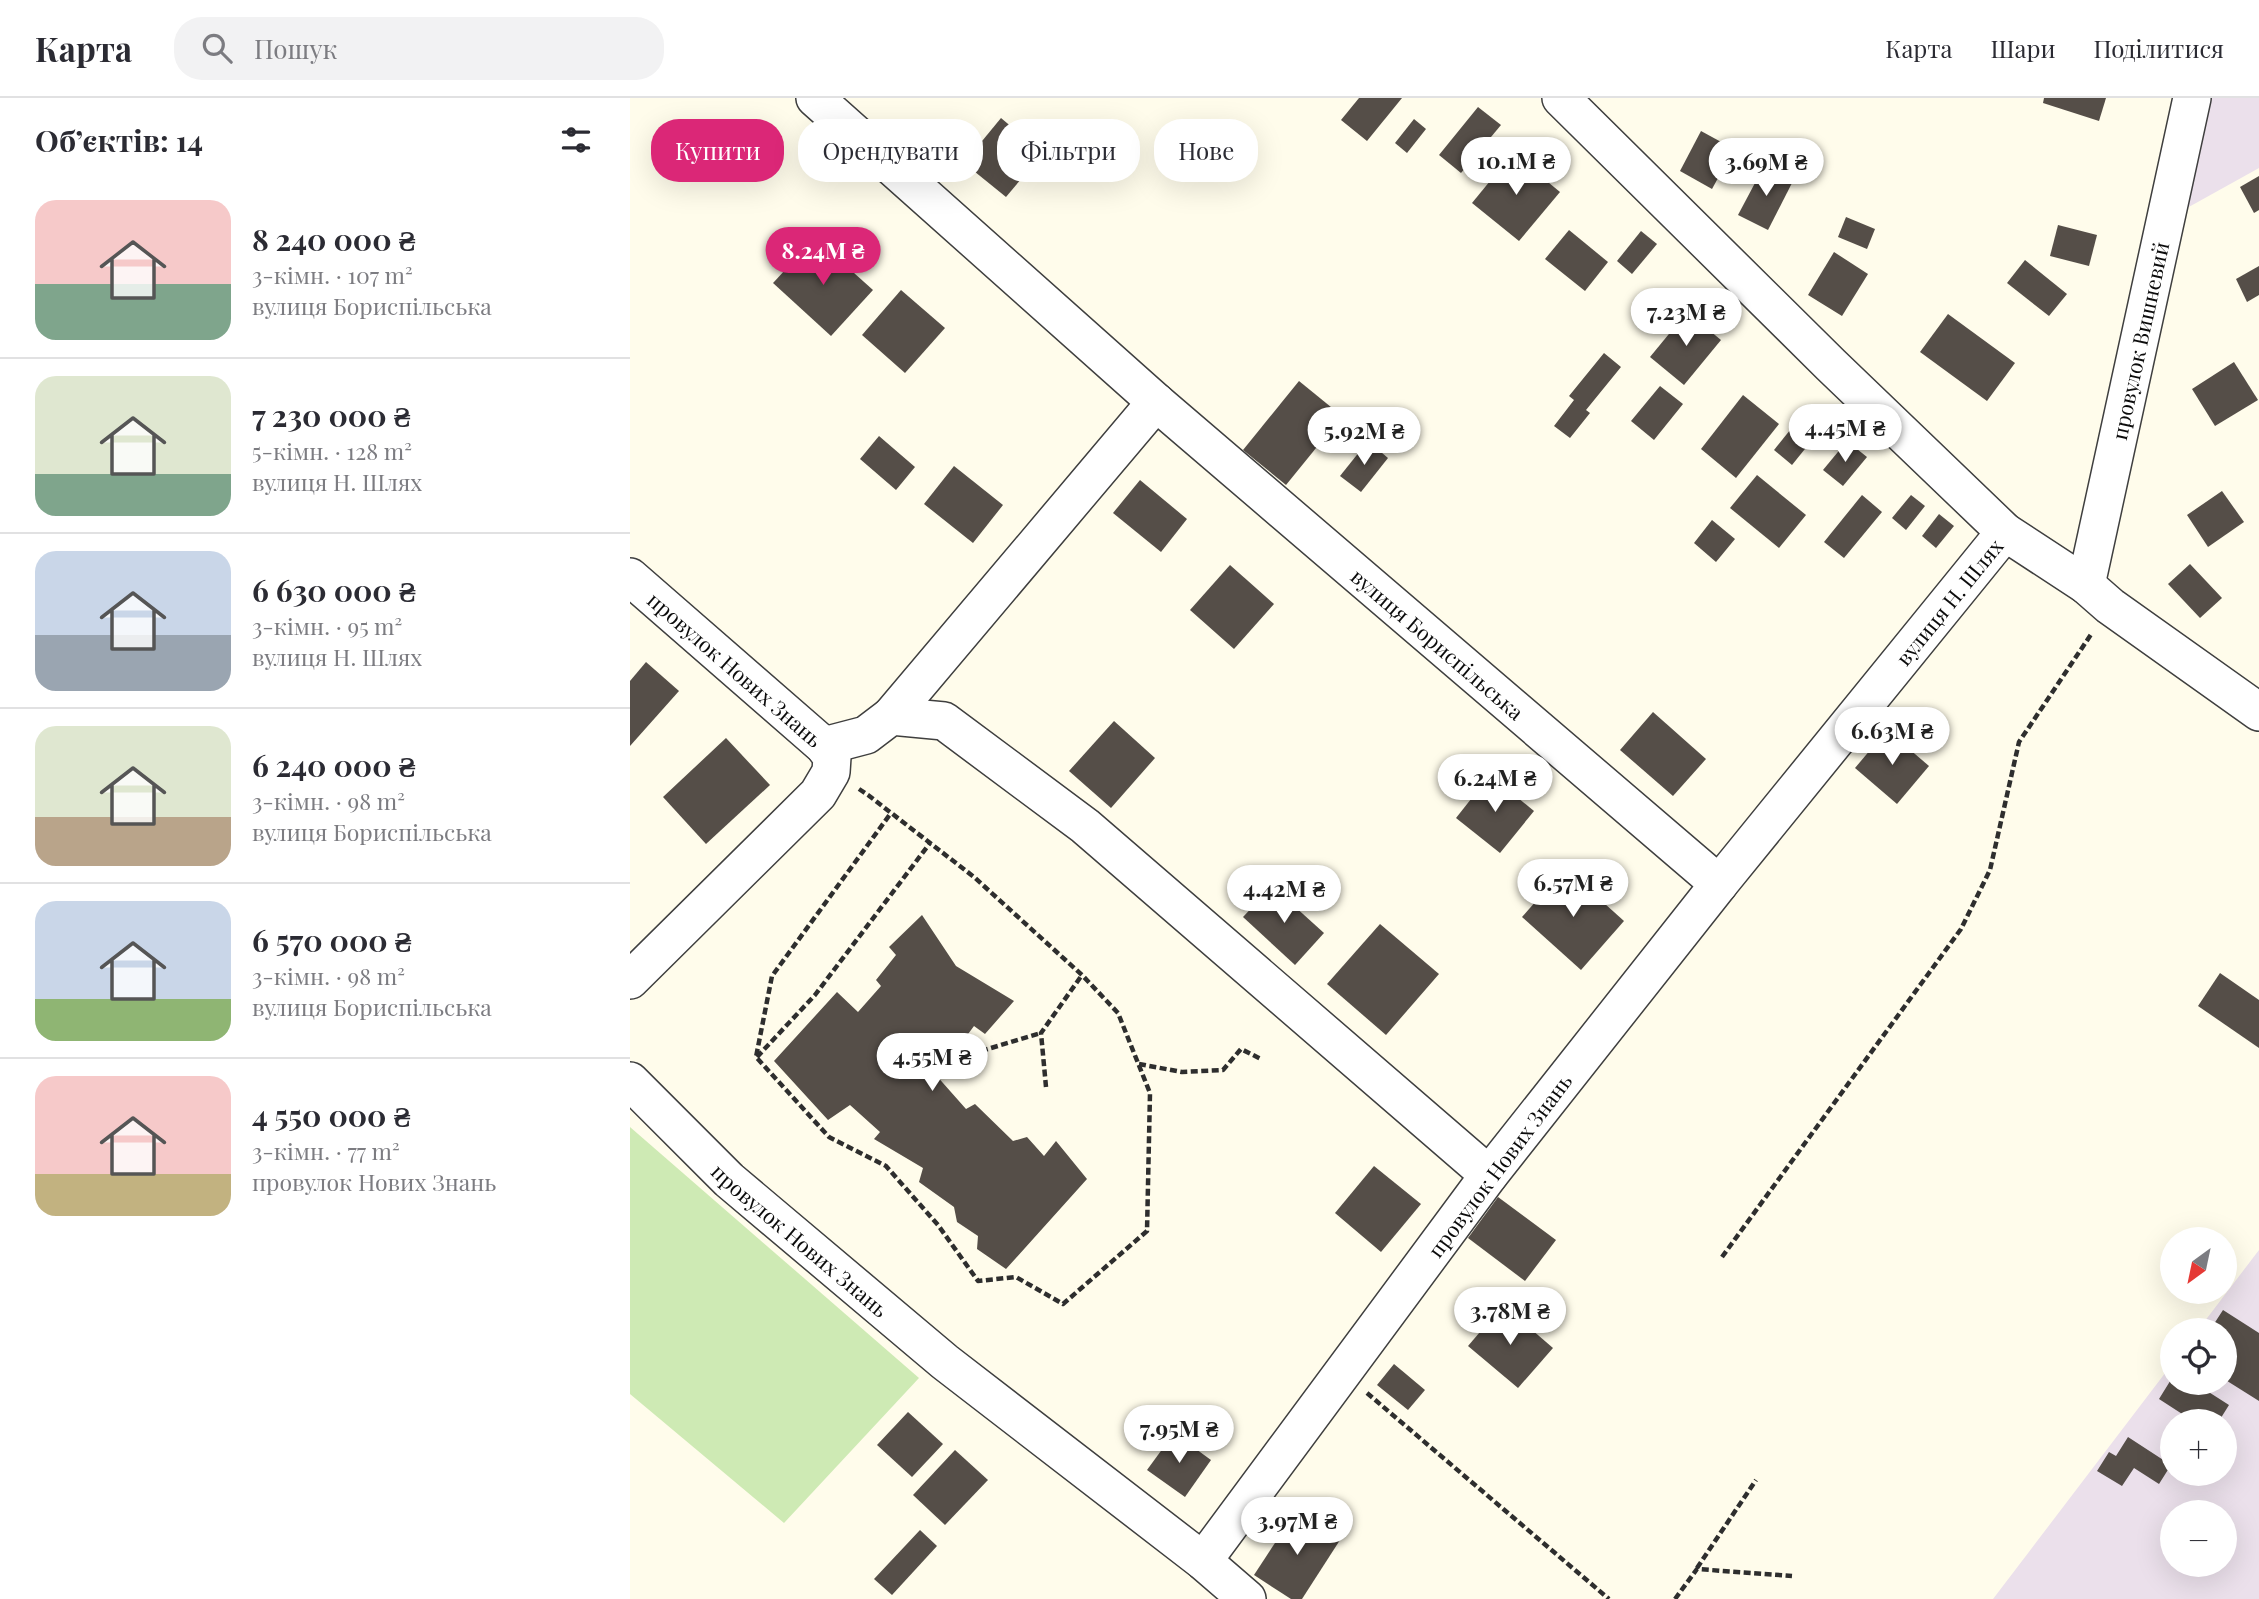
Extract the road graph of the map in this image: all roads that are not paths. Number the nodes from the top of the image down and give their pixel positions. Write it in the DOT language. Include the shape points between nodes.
graph roads {
  1 [pos="815,98"];
  2 [pos="1561,98"];
  3 [pos="2192,98"];
  4 [pos="1156,402"];
  5 [pos="2005,531"];
  6 [pos="630,577"];
  7 [pos="2098,595"];
  8 [pos="2259,712"];
  9 [pos="891,716"];
  10 [pos="827,759"];
  11 [pos="1719,884"];
  12 [pos="630,980"];
  13 [pos="630,1081"];
  14 [pos="1489,1175"];
  15 [pos="1203,1560"];
  16 [pos="1247,1599"];
  1 -- 4 [label="street, вулиця Бориспільська"];
  2 -- 5 [label="street, вулиця Н. Шлях"];
  3 -- 7 [label="street, провулок Вишневий"];
  4 -- 9 [label="street"];
  4 -- 11 [label="street, вулиця Бориспільська"];
  5 -- 7 [label="street, вулиця Н. Шлях"];
  5 -- 11 [label="street, вулиця Н. Шлях"];
  6 -- 10 [label="street, провулок Нових Знань"];
  7 -- 8 [label="street, вулиця Н. Шлях"];
  9 -- 10 [label="street"];
  9 -- 14 [label="street" via="944,721 1085,825"];
  10 -- 12 [label="street, провулок Нових Знань" via="818,794"];
  11 -- 14 [label="street, провулок Нових Знань"];
  13 -- 15 [label="street, провулок Нових Знань" via="729,1180 945,1362"];
  14 -- 15 [label="street, провулок Нових Знань"];
  15 -- 16 [label="street"];
}
